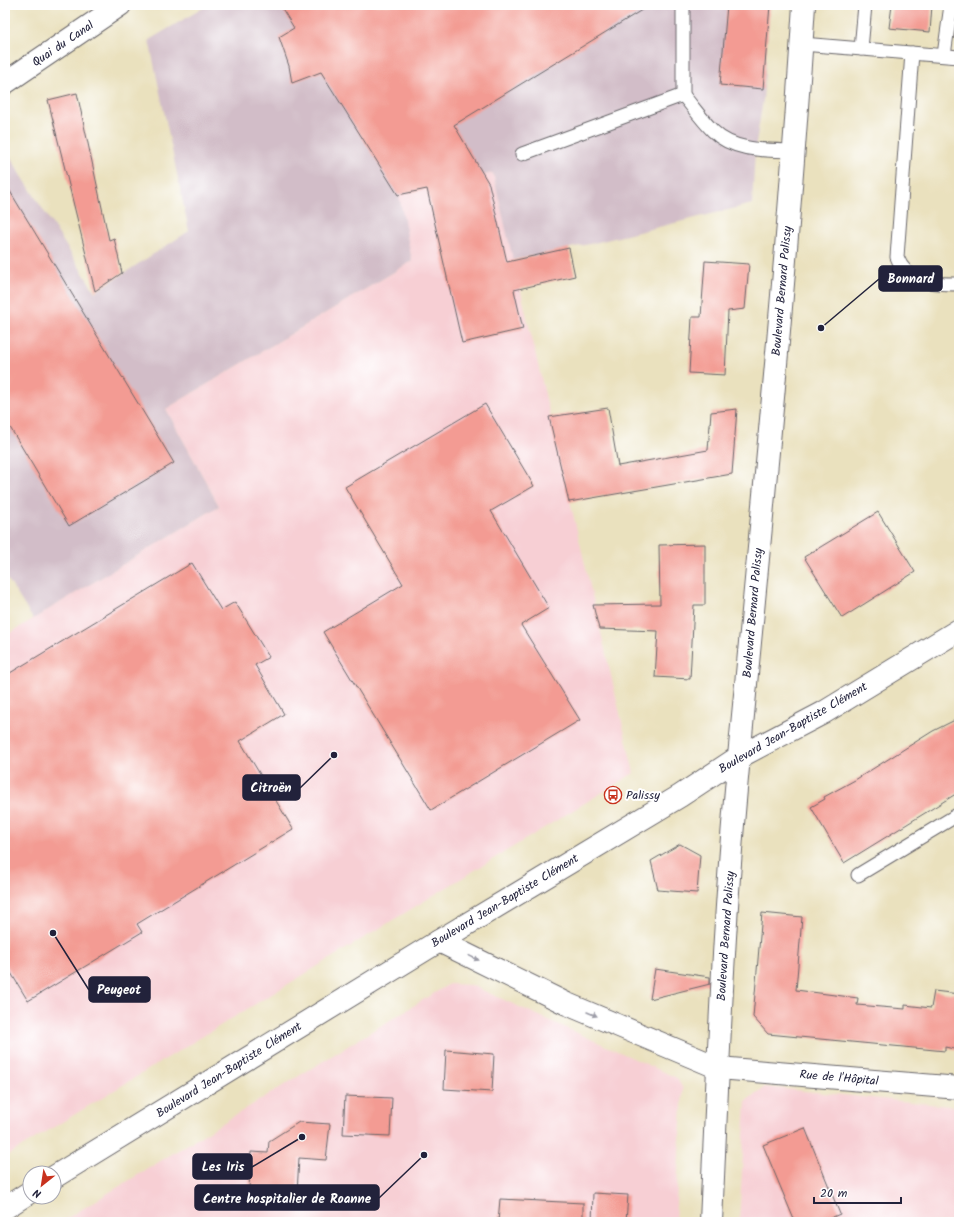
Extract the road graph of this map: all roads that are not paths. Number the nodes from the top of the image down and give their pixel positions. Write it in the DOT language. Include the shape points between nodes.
graph roads {
  1 [pos="120,5"];
  2 [pos="683,5"];
  3 [pos="804,5"];
  4 [pos="865,5"];
  5 [pos="951,5"];
  6 [pos="802,44"];
  7 [pos="861,49"];
  8 [pos="912,53"];
  9 [pos="944,55"];
  10 [pos="959,56"];
  11 [pos="5,83"];
  12 [pos="683,95"];
  13 [pos="795,151"];
  14 [pos="522,154"];
  15 [pos="959,284"];
  16 [pos="959,630"];
  17 [pos="739,757"];
  18 [pos="959,814"];
  19 [pos="858,875"];
  20 [pos="439,941"];
  21 [pos="719,1068"];
  22 [pos="959,1088"];
  23 [pos="62,1172"];
  24 [pos="22,1197"];
  25 [pos="5,1208"];
  26 [pos="711,1222"];
  1 -- 11 [label="main road, Quai du Canal"];
  2 -- 12 [label="lane"];
  3 -- 6 [label="main road, Boulevard Bernard Palissy"];
  4 -- 7 [label="lane"];
  5 -- 9 [label="lane"];
  6 -- 7 [label="lane"];
  6 -- 13 [label="main road, Boulevard Bernard Palissy"];
  7 -- 8 [label="lane"];
  8 -- 9 [label="lane"];
  8 -- 15 [label="lane" via="897,257 901,267 923,282"];
  9 -- 10 [label="lane"];
  12 -- 13 [label="lane" via="714,132 729,142 755,149"];
  12 -- 14 [label="lane"];
  13 -- 17 [label="main road, Boulevard Bernard Palissy"];
  16 -- 17 [label="main road, Boulevard Jean-Baptiste Clément" via="823,713"];
  17 -- 20 [label="main road, Boulevard Jean-Baptiste Clément" via="680,796"];
  17 -- 21 [label="main road, Boulevard Bernard Palissy" via="720,1012"];
  18 -- 19 [label="lane"];
  20 -- 21 [label="main road, Rue de l'Hôpital, one-way" via="567,1004"];
  20 -- 23 [label="main road, Boulevard Jean-Baptiste Clément"];
  21 -- 22 [label="main road, Rue de l'Hôpital"];
  21 -- 26 [label="main road, Boulevard Bernard Palissy"];
  24 -- 25 [label="main road"];
}
